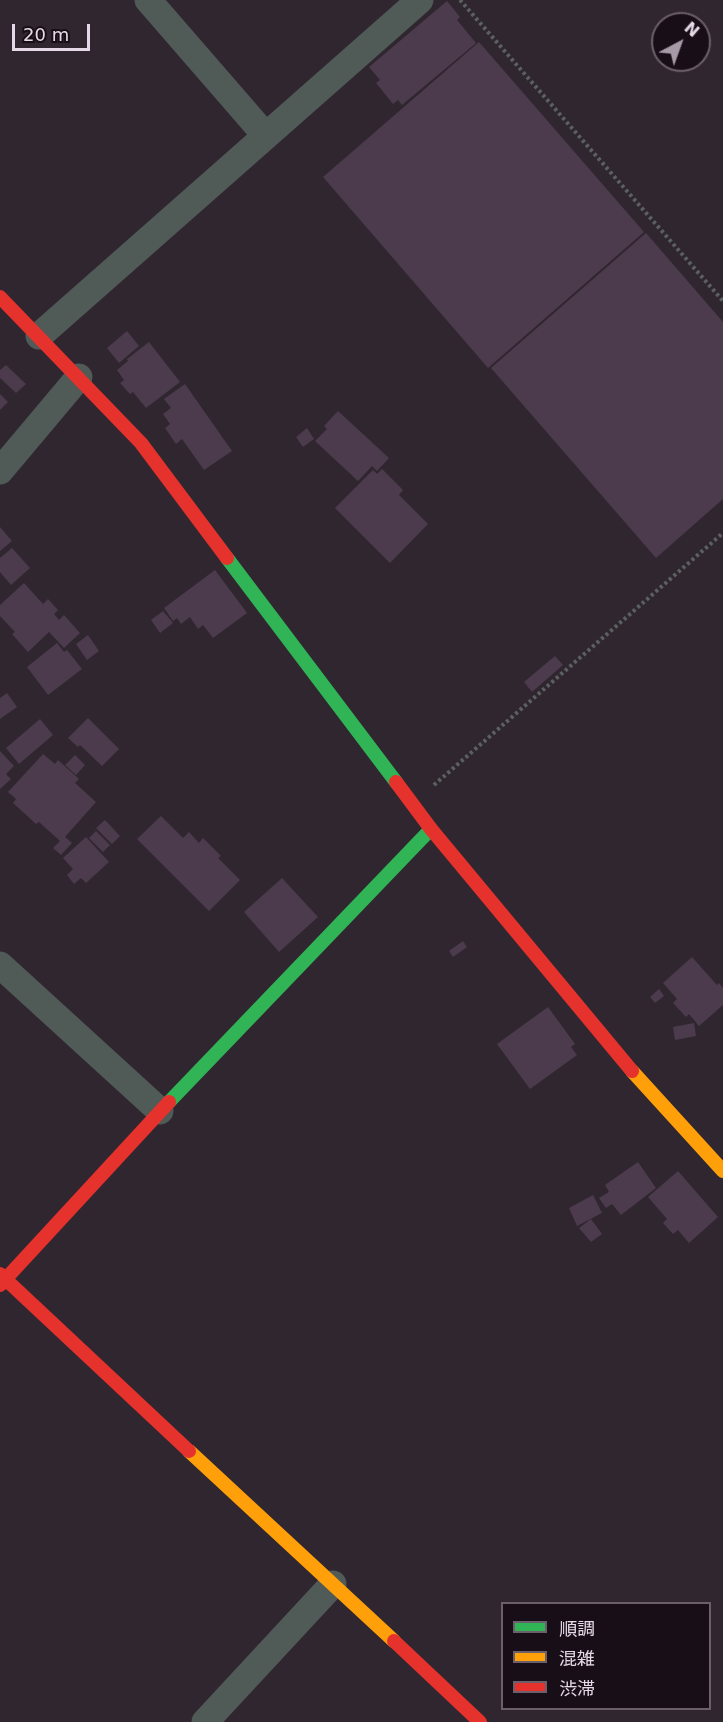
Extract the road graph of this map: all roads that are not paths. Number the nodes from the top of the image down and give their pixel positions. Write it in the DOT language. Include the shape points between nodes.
graph roads {
  1 [pos="148,0"];
  2 [pos="420,0"];
  3 [pos="266,136"];
  4 [pos="0,297"];
  5 [pos="39,336"];
  6 [pos="79,377"];
  7 [pos="0,471"];
  8 [pos="431,829"];
  9 [pos="0,965"];
  10 [pos="160,1111"];
  11 [pos="723,1171"];
  12 [pos="2,1279"];
  13 [pos="333,1584"];
  14 [pos="205,1722"];
  15 [pos="480,1722"];
  1 -- 3 [label="street"];
  2 -- 3 [label="street"];
  3 -- 5 [label="street"];
  4 -- 5 [label="street"];
  5 -- 6 [label="street"];
  6 -- 7 [label="street"];
  6 -- 8 [label="street" via="141,443"];
  8 -- 10 [label="street"];
  8 -- 11 [label="street" via="648,1090"];
  9 -- 10 [label="street"];
  10 -- 12 [label="street"];
  12 -- 13 [label="street"];
  13 -- 14 [label="street"];
  13 -- 15 [label="street"];
}
